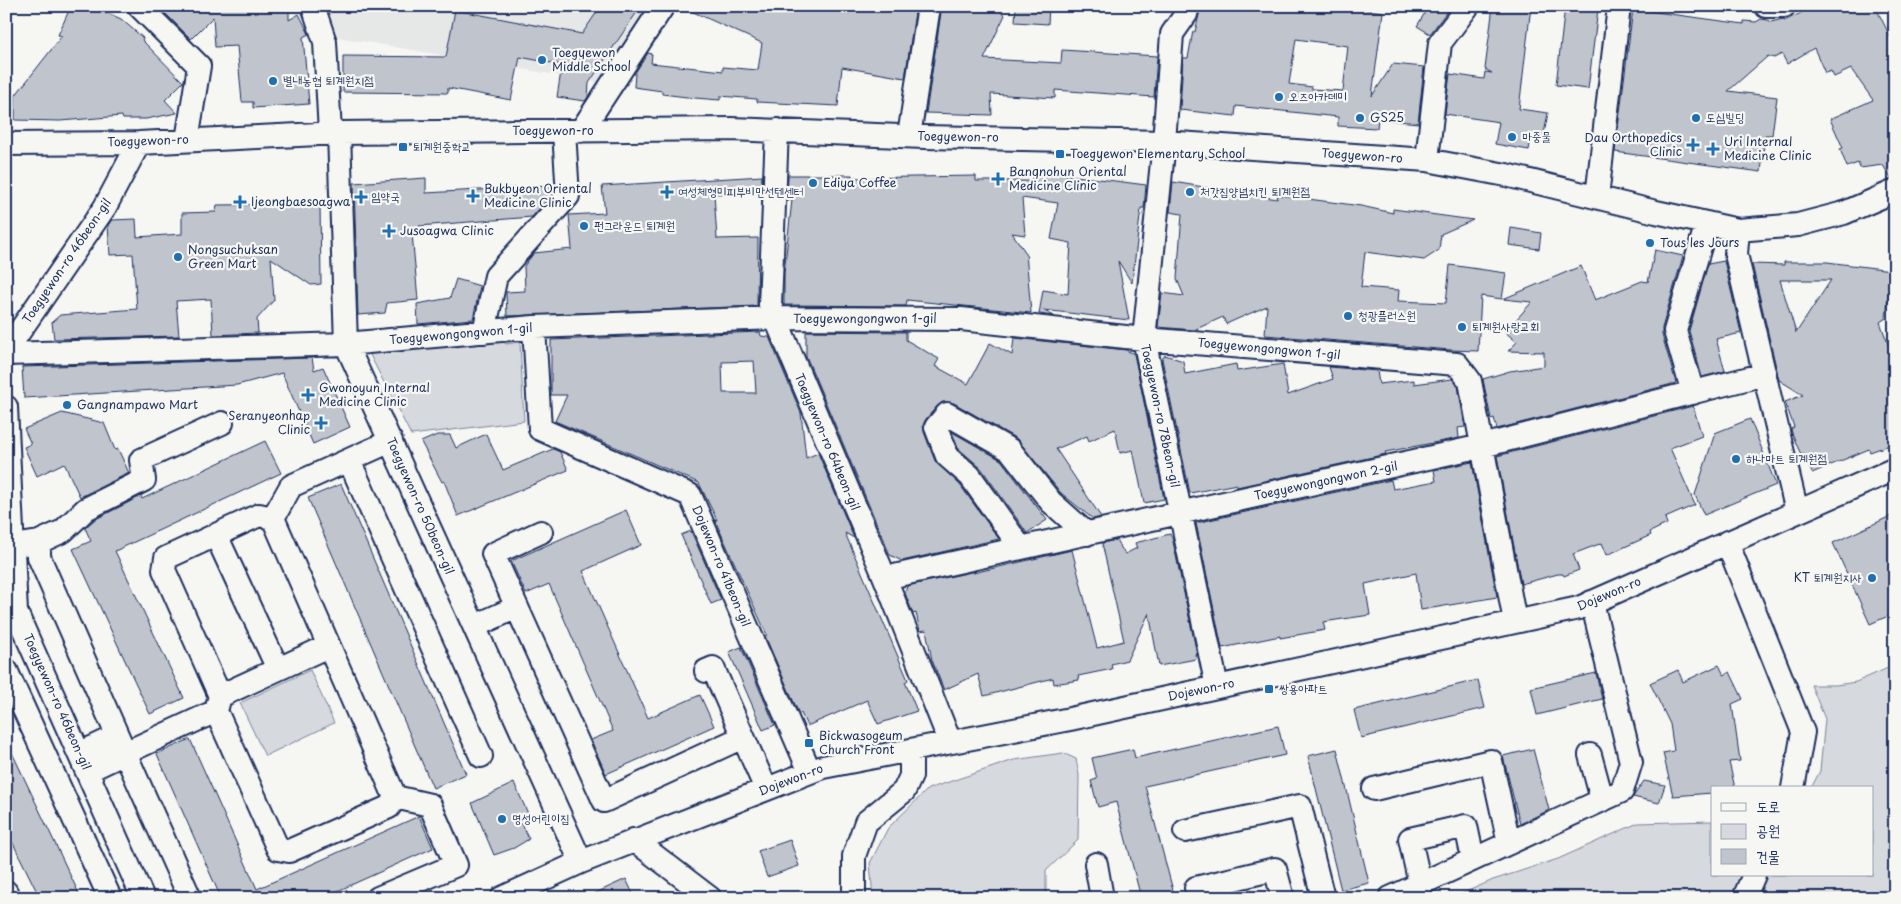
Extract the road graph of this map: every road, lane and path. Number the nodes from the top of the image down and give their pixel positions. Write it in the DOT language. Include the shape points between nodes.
graph roads {
  1 [pos="139,6"];
  2 [pos="312,6"];
  3 [pos="663,6"];
  4 [pos="929,6"];
  5 [pos="1188,6"];
  6 [pos="1468,6"];
  7 [pos="1619,6"];
  8 [pos="1766,6"];
  9 [pos="1784,6"];
  10 [pos="777,130"];
  11 [pos="573,131"];
  12 [pos="334,133"];
  13 [pos="909,136"];
  14 [pos="187,140"];
  15 [pos="1164,142"];
  16 [pos="139,143"];
  17 [pos="6,144"];
  18 [pos="1427,160"];
  19 [pos="1895,191"];
  20 [pos="1597,197"];
  21 [pos="1707,223"];
  22 [pos="1738,230"];
  23 [pos="775,318"];
  24 [pos="534,327"];
  25 [pos="484,332"];
  26 [pos="1144,339"];
  27 [pos="346,344"];
  28 [pos="6,352"];
  29 [pos="1765,374"];
  30 [pos="1693,392"];
  31 [pos="6,408"];
  32 [pos="222,423"];
  33 [pos="391,442"];
  34 [pos="1482,446"];
  35 [pos="349,460"];
  36 [pos="1895,469"];
  37 [pos="8,486"];
  38 [pos="1797,512"];
  39 [pos="1180,513"];
  40 [pos="273,518"];
  41 [pos="541,532"];
  42 [pos="1087,534"];
  43 [pos="216,535"];
  44 [pos="39,542"];
  45 [pos="1727,542"];
  46 [pos="12,546"];
  47 [pos="1021,548"];
  48 [pos="885,578"];
  49 [pos="1592,602"];
  50 [pos="517,607"];
  51 [pos="11,614"];
  52 [pos="1515,622"];
  53 [pos="475,626"];
  54 [pos="328,646"];
  55 [pos="278,669"];
  56 [pos="6,670"];
  57 [pos="706,671"];
  58 [pos="1217,687"];
  59 [pos="218,704"];
  60 [pos="743,737"];
  61 [pos="950,742"];
  62 [pos="121,745"];
  63 [pos="911,750"];
  64 [pos="1590,755"];
  65 [pos="481,756"];
  66 [pos="83,762"];
  67 [pos="810,772"];
  68 [pos="1793,786"];
  69 [pos="1374,788"];
  70 [pos="766,789"];
  71 [pos="395,797"];
  72 [pos="1602,799"];
  73 [pos="1185,831"];
  74 [pos="634,840"];
  75 [pos="1509,843"];
  76 [pos="1473,859"];
  77 [pos="581,862"];
  78 [pos="1096,864"];
  79 [pos="1754,876"];
  80 [pos="1420,884"];
  81 [pos="1196,888"];
  82 [pos="6,892"];
  83 [pos="9,898"];
  84 [pos="110,898"];
  85 [pos="143,898"];
  86 [pos="190,898"];
  87 [pos="378,898"];
  88 [pos="502,898"];
  89 [pos="710,898"];
  90 [pos="854,898"];
  91 [pos="1102,898"];
  92 [pos="1283,898"];
  93 [pos="1323,898"];
  94 [pos="1390,898"];
  95 [pos="1744,898"];
  1 -- 14 [label="street" via="199,66"];
  2 -- 12 [label="street, Toegyewon-ro 50beon-gil" via="325,42"];
  3 -- 11 [label="street"];
  4 -- 13 [label="street"];
  5 -- 15 [label="street, Toegyewon-ro 78beon-gil" via="1172,34"];
  6 -- 18 [label="street" via="1440,43"];
  7 -- 20 [label="street"];
  8 -- 9 [label="street"];
  10 -- 11 [label="street, Toegyewon-ro"];
  10 -- 13 [label="street, Toegyewon-ro"];
  10 -- 23 [label="street, Toegyewon-ro 64beon-gil" via="770,305"];
  11 -- 12 [label="street, Toegyewon-ro"];
  11 -- 25 [label="street" via="568,196 496,276"];
  12 -- 14 [label="street, Toegyewon-ro"];
  12 -- 27 [label="street, Toegyewon-ro 50beon-gil"];
  13 -- 15 [label="street, Toegyewon-ro"];
  14 -- 16 [label="street, Toegyewon-ro"];
  15 -- 18 [label="street, Toegyewon-ro"];
  15 -- 26 [label="street, Toegyewon-ro 78beon-gil"];
  16 -- 17 [label="street, Toegyewon-ro"];
  16 -- 28 [label="street, Toegyewon-ro 46beon-gil" via="105,207"];
  18 -- 20 [label="street, Toegyewon-ro" via="1506,174"];
  19 -- 22 [label="street, Toegyewon-ro" via="1844,213 1798,225"];
  20 -- 21 [label="street, Toegyewon-ro"];
  21 -- 22 [label="street, Toegyewon-ro"];
  21 -- 30 [label="street" via="1675,331"];
  22 -- 29 [label="street" via="1736,254"];
  23 -- 24 [label="street, Toegyewongongwon 1-gil"];
  23 -- 26 [label="street, Toegyewongongwon 1-gil" via="961,319"];
  23 -- 48 [label="street, Toegyewon-ro 64beon-gil"];
  24 -- 25 [label="street, Toegyewongongwon 1-gil"];
  24 -- 67 [label="street, Dojewon-ro 41beon-gil" via="540,429 690,495"];
  25 -- 27 [label="street, Toegyewongongwon 1-gil"];
  26 -- 34 [label="street, Toegyewongongwon 1-gil" via="1457,364 1470,381"];
  26 -- 39 [label="street, Toegyewon-ro 78beon-gil"];
  27 -- 28 [label="street, Toegyewongongwon 1-gil"];
  27 -- 33 [label="street, Toegyewon-ro 50beon-gil"];
  29 -- 30 [label="street, Toegyewongongwon 2-gil"];
  29 -- 38 [label="street"];
  30 -- 34 [label="street, Toegyewongongwon 2-gil"];
  31 -- 37 [label="street, Toegyewon-ro 46beon-gil"];
  32 -- 44 [label="street" via="141,460 144,480 86,509 63,531"];
  33 -- 35 [label="street"];
  33 -- 53 [label="street, Toegyewon-ro 50beon-gil"];
  34 -- 39 [label="street, Toegyewongongwon 2-gil"];
  34 -- 52 [label="street, Toegyewongongwon 1-gil"];
  35 -- 40 [label="street" via="291,486"];
  35 -- 65 [label="street"];
  36 -- 38 [label="street, Dojewon-ro"];
  37 -- 46 [label="street, Toegyewon-ro 46beon-gil"];
  38 -- 45 [label="street, Dojewon-ro"];
  39 -- 42 [label="street, Toegyewongongwon 2-gil"];
  39 -- 58 [label="street, Toegyewon-ro 78beon-gil"];
  40 -- 43 [label="street" via="259,515"];
  40 -- 54 [label="street"];
  41 -- 50 [label="street" via="493,554"];
  42 -- 47 [label="street, Toegyewongongwon 2-gil"];
  42 -- 47 [label="street" via="1051,502 1010,450 946,414 936,427 948,456 970,476"];
  43 -- 55 [label="street"];
  43 -- 59 [label="street" via="166,558 164,570"];
  44 -- 46 [label="street"];
  44 -- 62 [label="street" via="39,557"];
  45 -- 49 [label="street, Dojewon-ro"];
  45 -- 68 [label="street" via="1803,732"];
  46 -- 51 [label="street, Toegyewon-ro 46beon-gil"];
  47 -- 48 [label="street, Toegyewongongwon 2-gil"];
  48 -- 61 [label="street, Toegyewon-ro 64beon-gil"];
  49 -- 52 [label="street, Dojewon-ro" via="1579,608"];
  49 -- 72 [label="street" via="1631,762 1622,791"];
  50 -- 53 [label="street"];
  50 -- 60 [label="street" via="604,801"];
  51 -- 66 [label="street, Toegyewon-ro 46beon-gil"];
  52 -- 58 [label="street, Dojewon-ro"];
  53 -- 77 [label="street, Toegyewon-ro 50beon-gil"];
  54 -- 55 [label="street"];
  54 -- 71 [label="street"];
  55 -- 59 [label="street"];
  56 -- 84 [label="street"];
  57 -- 60 [label="street" via="713,668"];
  58 -- 61 [label="street, Dojewon-ro"];
  59 -- 62 [label="street"];
  59 -- 71 [label="street" via="278,849 289,851 389,807"];
  60 -- 70 [label="street"];
  61 -- 63 [label="street, Dojewon-ro"];
  62 -- 66 [label="street"];
  62 -- 86 [label="street"];
  63 -- 67 [label="street, Dojewon-ro" via="823,766"];
  63 -- 90 [label="street" via="911,776 904,791 866,822 854,856"];
  64 -- 72 [label="street"];
  66 -- 85 [label="street, Toegyewon-ro 46beon-gil"];
  67 -- 70 [label="street, Dojewon-ro"];
  69 -- 75 [label="street" via="1490,762"];
  70 -- 74 [label="street, Dojewon-ro"];
  71 -- 87 [label="street" via="430,805 456,864"];
  72 -- 75 [label="street"];
  73 -- 93 [label="street" via="1300,806"];
  74 -- 77 [label="street, Dojewon-ro"];
  74 -- 89 [label="street"];
  75 -- 76 [label="street"];
  76 -- 80 [label="street"];
  76 -- 80 [label="street" via="1466,826 1410,839"];
  77 -- 88 [label="street, Dojewon-ro"];
  78 -- 91 [label="street"];
  79 -- 95 [label="street"];
  80 -- 94 [label="street"];
  81 -- 92 [label="street" via="1275,869"];
  82 -- 83 [label="street"];
}
